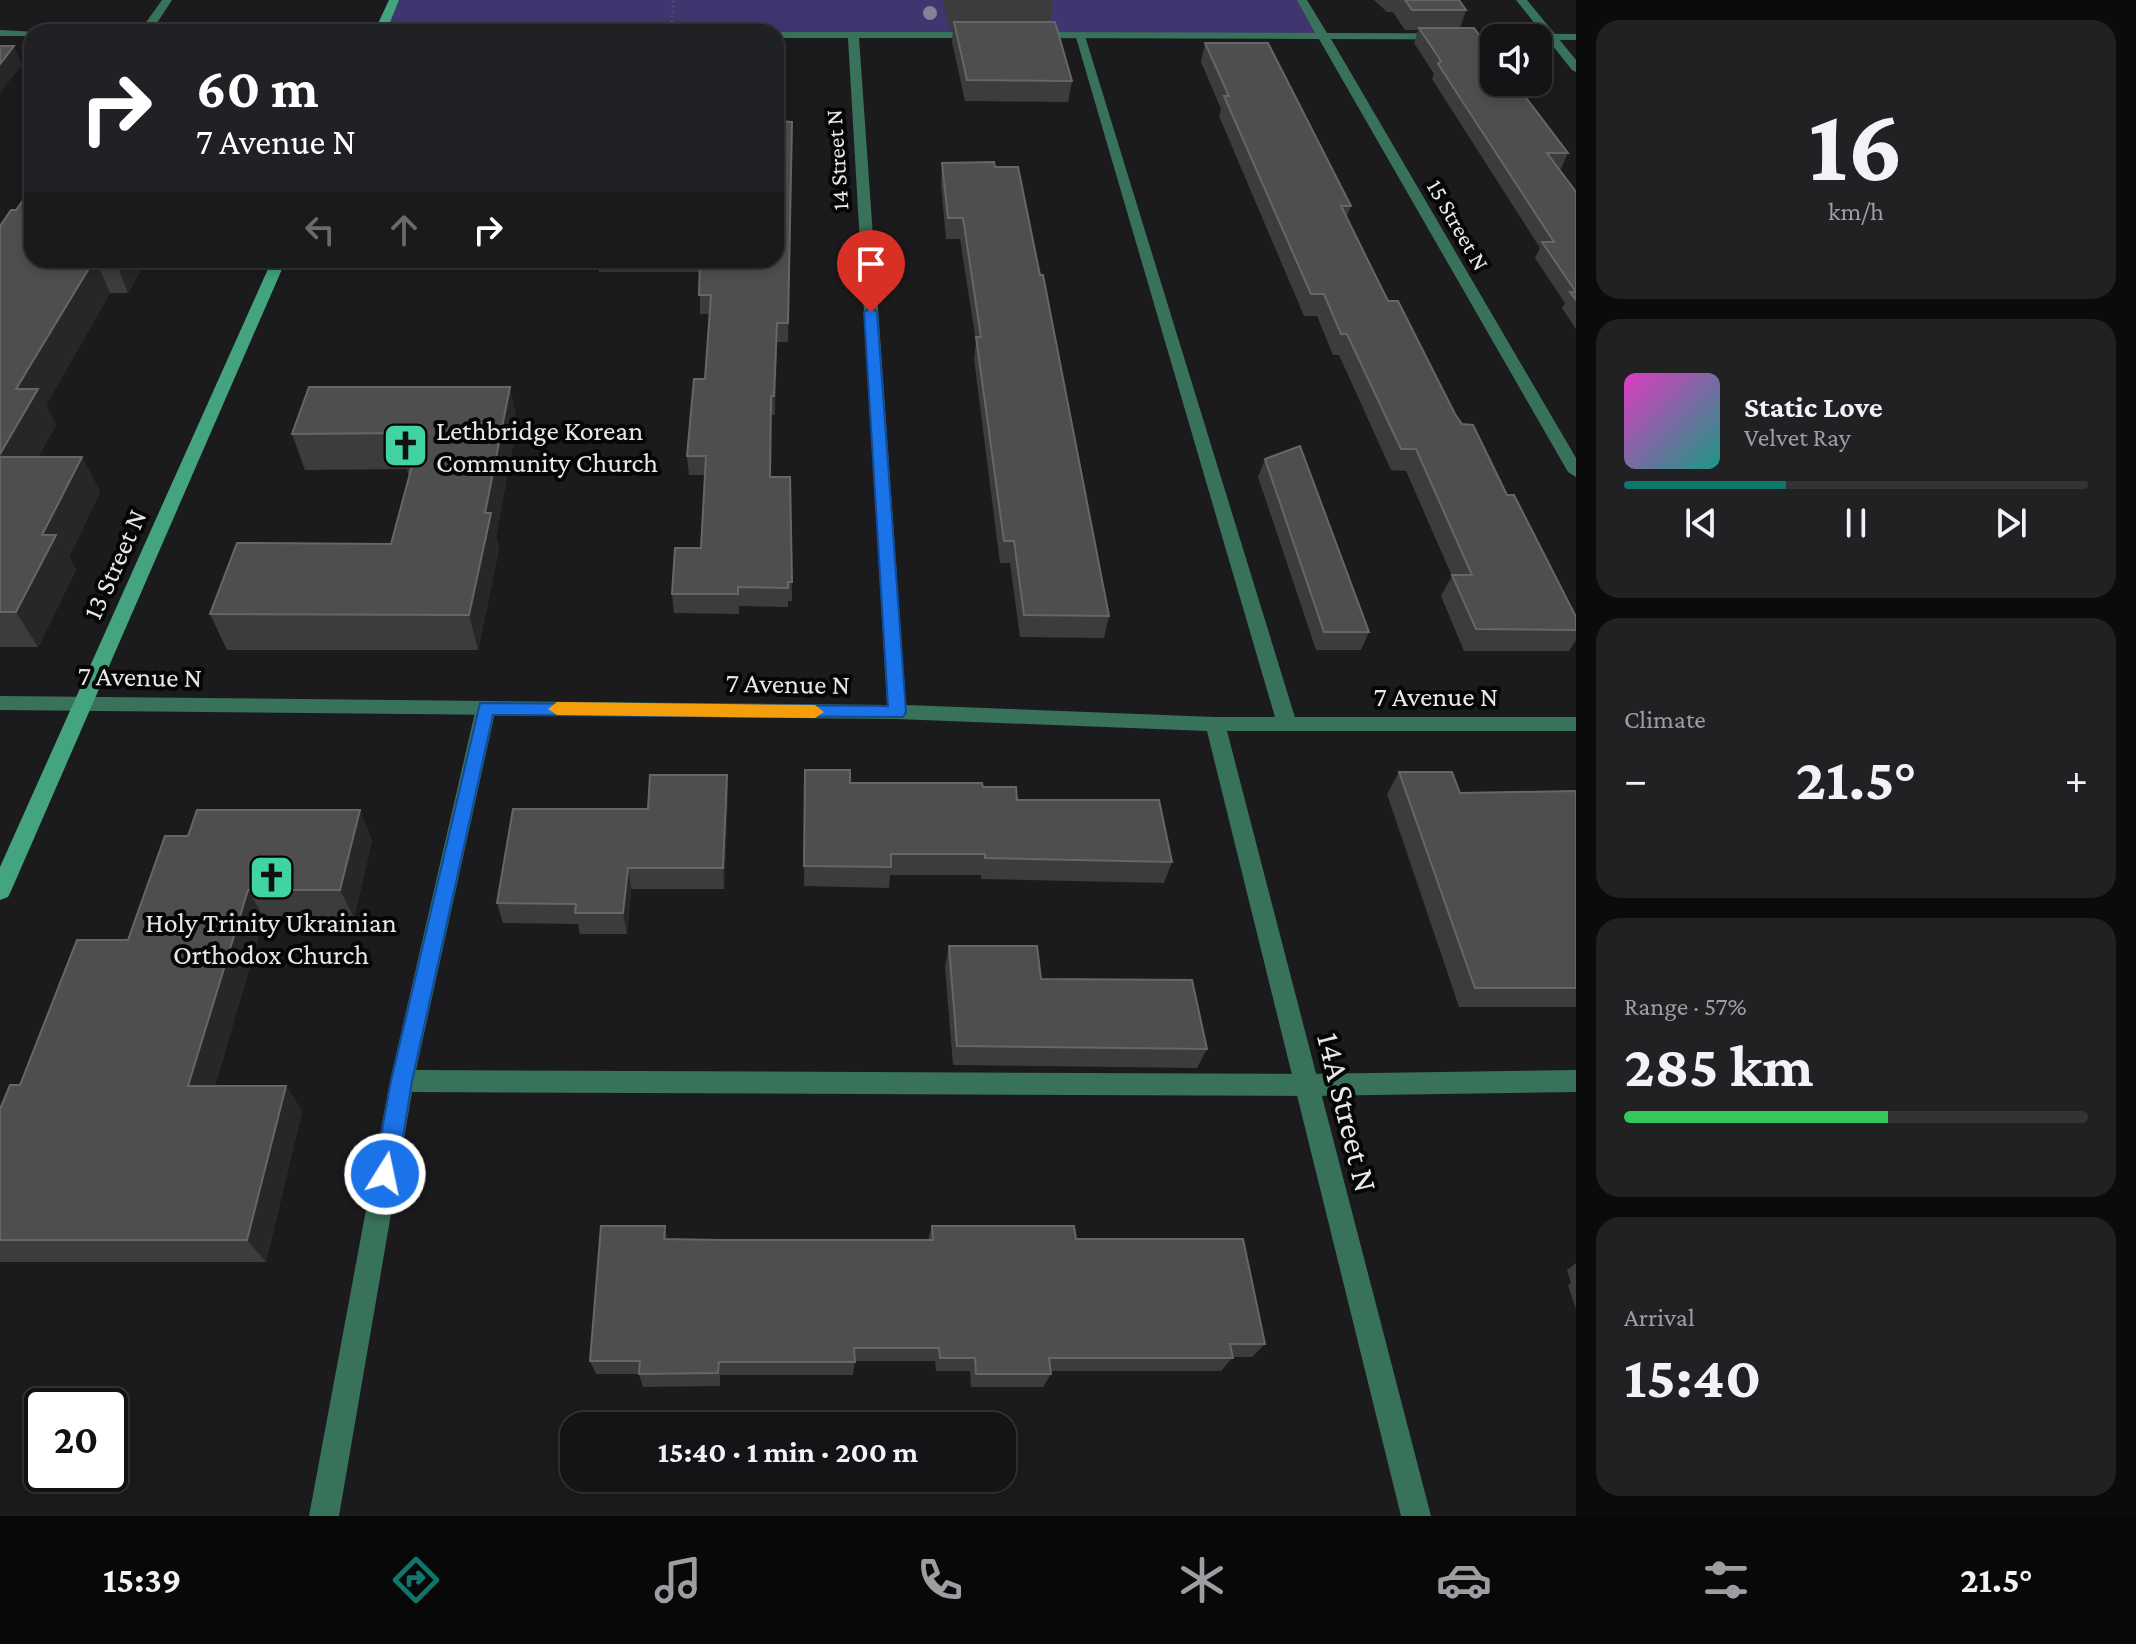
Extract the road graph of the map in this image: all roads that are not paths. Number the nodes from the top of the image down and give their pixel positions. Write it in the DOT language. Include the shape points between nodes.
graph roads {
  1 [pos="167,0"];
  2 [pos="394,0"];
  3 [pos="1302,0"];
  4 [pos="1521,0"];
  5 [pos="150,24"];
  6 [pos="384,24"];
  7 [pos="1540,24"];
  8 [pos="0,33"];
  9 [pos="24,33"];
  10 [pos="784,35"];
  11 [pos="853,35"];
  12 [pos="988,35"];
  13 [pos="1018,35"];
  14 [pos="1079,36"];
  15 [pos="1323,36"];
  16 [pos="1480,37"];
  17 [pos="1552,37"];
  18 [pos="1576,37"];
  19 [pos="1552,38"];
  20 [pos="1576,68"];
  21 [pos="275,268"];
  22 [pos="1576,472"];
  23 [pos="0,703"];
  24 [pos="83,703"];
  25 [pos="486,708"];
  26 [pos="897,712"];
  27 [pos="1215,724"];
  28 [pos="1287,724"];
  29 [pos="1576,724"];
  30 [pos="0,891"];
  31 [pos="402,1081"];
  32 [pos="1576,1081"];
  33 [pos="1306,1085"];
  34 [pos="324,1516"];
  35 [pos="1416,1516"];
  1 -- 5 [label="street"];
  2 -- 6 [label="street"];
  3 -- 15 [label="street, 15 Street N"];
  4 -- 7 [label="street"];
  8 -- 9 [label="street"];
  10 -- 11 [label="street"];
  11 -- 12 [label="street"];
  11 -- 26 [label="street, 14 Street N"];
  13 -- 14 [label="street"];
  14 -- 15 [label="street"];
  14 -- 28 [label="street"];
  15 -- 16 [label="street"];
  15 -- 22 [label="street, 15 Street N"];
  17 -- 18 [label="street"];
  19 -- 20 [label="street"];
  21 -- 24 [label="street, 13 Street N"];
  23 -- 24 [label="street, 7 Avenue N"];
  24 -- 25 [label="street, 7 Avenue N"];
  24 -- 30 [label="street, 13 Street N"];
  25 -- 26 [label="street, 7 Avenue N"];
  25 -- 31 [label="street"];
  26 -- 27 [label="street, 7 Avenue N"];
  27 -- 28 [label="street, 7 Avenue N"];
  27 -- 33 [label="street, 14A Street N"];
  28 -- 29 [label="street, 7 Avenue N"];
  31 -- 33 [label="street"];
  31 -- 34 [label="street"];
  32 -- 33 [label="street"];
  33 -- 35 [label="street, 14A Street N"];
}
